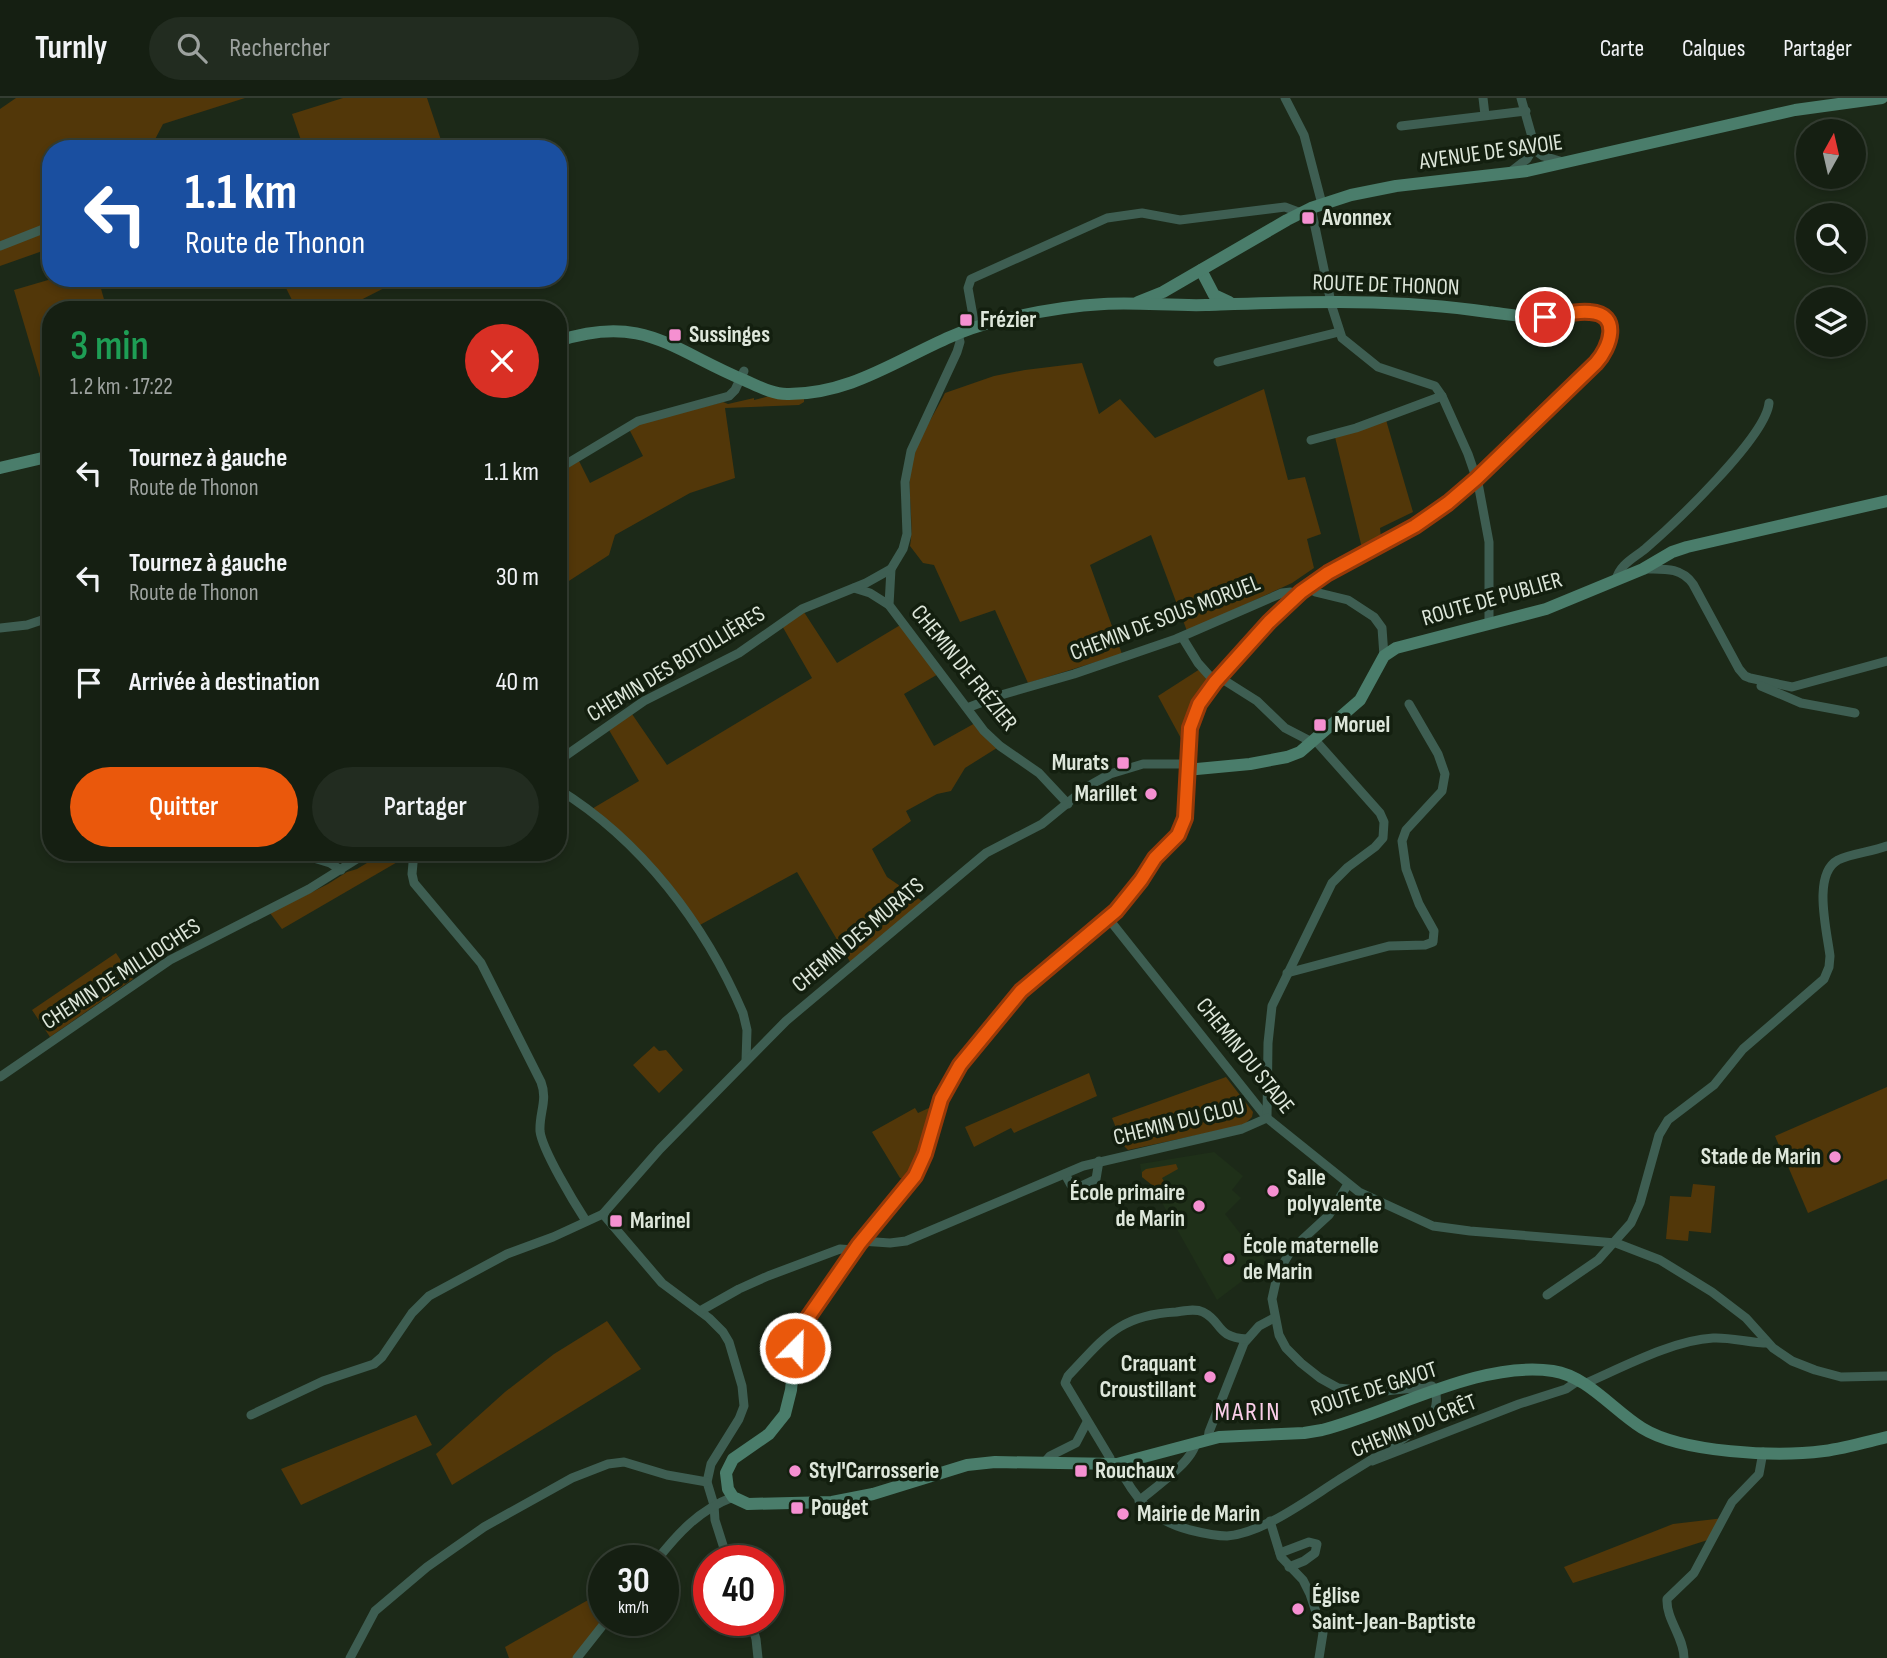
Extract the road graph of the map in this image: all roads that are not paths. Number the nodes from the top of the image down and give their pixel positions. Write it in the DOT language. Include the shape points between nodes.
graph roads {
  1 [pos="1285,98"];
  2 [pos="1483,98"];
  3 [pos="1521,98"];
  4 [pos="1882,98"];
  5 [pos="1853,101"];
  6 [pos="1526,111"];
  7 [pos="1485,115"];
  8 [pos="1401,126"];
  9 [pos="1534,148"];
  10 [pos="1568,163"];
  11 [pos="1507,174"];
  12 [pos="1311,208"];
  13 [pos="42,230"];
  14 [pos="0,246"];
  15 [pos="1201,270"];
  16 [pos="1188,277"];
  17 [pos="1233,303"];
  18 [pos="1331,303"];
  19 [pos="1127,304"];
  20 [pos="1199,305"];
  21 [pos="975,327"];
  22 [pos="1339,332"];
  23 [pos="958,333"];
  24 [pos="567,339"];
  25 [pos="1218,362"];
  26 [pos="742,375"];
  27 [pos="1442,396"];
  28 [pos="1769,402"];
  29 [pos="1311,440"];
  30 [pos="42,458"];
  31 [pos="567,463"];
  32 [pos="0,468"];
  33 [pos="1476,479"];
  34 [pos="1887,501"];
  35 [pos="891,569"];
  36 [pos="1643,569"];
  37 [pos="1616,580"];
  38 [pos="1310,585"];
  39 [pos="854,587"];
  40 [pos="1297,595"];
  41 [pos="889,605"];
  42 [pos="42,620"];
  43 [pos="1489,623"];
  44 [pos="0,628"];
  45 [pos="1182,636"];
  46 [pos="1384,656"];
  47 [pos="1887,661"];
  48 [pos="1745,676"];
  49 [pos="1217,680"];
  50 [pos="1409,704"];
  51 [pos="967,708"];
  52 [pos="1855,713"];
  53 [pos="1313,741"];
  54 [pos="567,755"];
  55 [pos="1186,767"];
  56 [pos="567,795"];
  57 [pos="1068,804"];
  58 [pos="1887,846"];
  59 [pos="323,861"];
  60 [pos="354,861"];
  61 [pos="413,861"];
  62 [pos="341,870"];
  63 [pos="1105,915"];
  64 [pos="1287,973"];
  65 [pos="746,1061"];
  66 [pos="0,1077"];
  67 [pos="1267,1118"];
  68 [pos="1099,1161"];
  69 [pos="1065,1174"];
  70 [pos="1348,1184"];
  71 [pos="603,1214"];
  72 [pos="586,1221"];
  73 [pos="1616,1243"];
  74 [pos="858,1246"];
  75 [pos="1547,1295"];
  76 [pos="700,1311"];
  77 [pos="1274,1318"];
  78 [pos="1247,1339"];
  79 [pos="1768,1343"];
  80 [pos="1887,1376"];
  81 [pos="1581,1382"];
  82 [pos="1436,1391"];
  83 [pos="251,1415"];
  84 [pos="1087,1422"];
  85 [pos="1887,1437"];
  86 [pos="1202,1440"];
  87 [pos="1763,1452"];
  88 [pos="1367,1461"];
  89 [pos="1044,1463"];
  90 [pos="1114,1465"];
  91 [pos="707,1482"];
  92 [pos="733,1497"];
  93 [pos="1139,1501"];
  94 [pos="714,1505"];
  95 [pos="1270,1521"];
  96 [pos="669,1545"];
  97 [pos="723,1545"];
  98 [pos="1280,1553"];
  99 [pos="1289,1567"];
  100 [pos="594,1636"];
  101 [pos="754,1636"];
  102 [pos="350,1658"];
  103 [pos="577,1658"];
  104 [pos="758,1658"];
  105 [pos="1318,1658"];
  106 [pos="1684,1658"];
  1 -- 12 [label="street" via="1304,135"];
  2 -- 7 [label="street"];
  3 -- 6 [label="street"];
  4 -- 5 [label="street, AVENUE DE SAVOIE"];
  5 -- 10 [label="street, AVENUE DE SAVOIE" via="1795,110"];
  6 -- 7 [label="street"];
  6 -- 9 [label="street"];
  7 -- 8 [label="street"];
  9 -- 10 [label="street" via="1543,156"];
  9 -- 11 [label="street"];
  10 -- 11 [label="street, AVENUE DE SAVOIE"];
  11 -- 12 [label="street, AVENUE DE SAVOIE" via="1396,186"];
  12 -- 15 [label="street, AVENUE DE SAVOIE"];
  12 -- 18 [label="street"];
  12 -- 21 [label="street" via="1180,220 1142,213 1102,219 971,279 968,288"];
  13 -- 14 [label="street"];
  15 -- 16 [label="street, AVENUE DE SAVOIE"];
  15 -- 17 [label="street" via="1216,297"];
  16 -- 19 [label="street, AVENUE DE SAVOIE" via="1148,299"];
  16 -- 20 [label="street" via="1186,293"];
  17 -- 18 [label="street, ROUTE DE THONON"];
  17 -- 20 [label="street, ROUTE DE THONON"];
  18 -- 22 [label="street"];
  18 -- 33 [label="street, ROUTE DE THONON" via="1435,304 1536,317 1590,312 1607,321 1610,341 1600,358"];
  19 -- 20 [label="street, ROUTE DE THONON"];
  19 -- 21 [label="street, ROUTE DE THONON" via="1058,310"];
  21 -- 23 [label="street, ROUTE DE THONON"];
  22 -- 25 [label="street"];
  22 -- 27 [label="street" via="1378,367 1432,384"];
  23 -- 26 [label="street, ROUTE DE THONON" via="833,390 779,393"];
  23 -- 35 [label="street, CHEMIN DE FRÉZIER" via="957,352 911,451 905,482 905,541"];
  24 -- 26 [label="street, ROUTE DE THONON" via="627,331"];
  26 -- 31 [label="street" via="729,396 633,423"];
  27 -- 29 [label="street"];
  27 -- 33 [label="street"];
  28 -- 37 [label="street" via="1758,428 1719,477 1621,568"];
  30 -- 32 [label="street"];
  33 -- 38 [label="street, ROUTE DE THONON" via="1426,518"];
  33 -- 43 [label="street" via="1490,553"];
  34 -- 36 [label="street, ROUTE DE PUBLIER" via="1687,547"];
  35 -- 39 [label="street, CHEMIN DES BOTOLLIÈRES"];
  35 -- 41 [label="street, CHEMIN DE FRÉZIER"];
  36 -- 37 [label="street, ROUTE DE PUBLIER"];
  36 -- 48 [label="street" via="1676,570 1689,579"];
  37 -- 43 [label="street, ROUTE DE PUBLIER" via="1546,609"];
  38 -- 40 [label="street, ROUTE DE THONON"];
  38 -- 46 [label="street" via="1315,592 1349,600 1374,617 1382,628"];
  39 -- 41 [label="street"];
  39 -- 54 [label="street, CHEMIN DES BOTOLLIÈRES" via="809,605 739,653 644,701"];
  40 -- 45 [label="street, CHEMIN DE SOUS MORUEL" via="1277,595"];
  40 -- 49 [label="street, ROUTE DE THONON"];
  41 -- 51 [label="street, CHEMIN DE FRÉZIER"];
  42 -- 44 [label="street"];
  43 -- 46 [label="street, ROUTE DE PUBLIER" via="1396,648"];
  45 -- 49 [label="street" via="1198,663"];
  45 -- 51 [label="street, CHEMIN DE SOUS MORUEL"];
  46 -- 53 [label="street" via="1364,695"];
  47 -- 48 [label="street" via="1792,687"];
  48 -- 52 [label="street" via="1801,703"];
  49 -- 53 [label="street" via="1257,701 1285,728"];
  49 -- 55 [label="street, ROUTE DE THONON" via="1192,720"];
  50 -- 64 [label="street" via="1445,774 1442,791 1406,830 1402,841 1406,869 1434,931 1433,942 1390,946"];
  51 -- 57 [label="street, CHEMIN DE FRÉZIER" via="996,743 1039,772"];
  53 -- 55 [label="street" via="1280,759"];
  53 -- 64 [label="street" via="1380,813 1384,833 1380,843 1332,883"];
  55 -- 57 [label="street, CHEMIN DES MURATS" via="1155,762 1125,769 1099,780"];
  55 -- 63 [label="street, ROUTE DE THONON" via="1183,824 1174,840 1133,877"];
  56 -- 65 [label="street" via="612,827 693,919 743,1013"];
  57 -- 65 [label="street, CHEMIN DES MURATS" via="973,863 794,1014"];
  58 -- 73 [label="street" via="1842,858 1829,869 1823,895 1830,961 1824,979 1743,1049 1714,1085 1664,1124 1638,1210"];
  59 -- 62 [label="street"];
  60 -- 62 [label="street, CHEMIN DE MILLIOCHES"];
  61 -- 72 [label="street" via="414,883 481,963 541,1082 545,1099 541,1136"];
  62 -- 66 [label="street, CHEMIN DE MILLIOCHES" via="170,960"];
  63 -- 67 [label="street, CHEMIN DU STADE"];
  63 -- 74 [label="street, ROUTE DE THONON" via="1086,926 1009,1004 960,1065 941,1099 915,1176"];
  64 -- 67 [label="street" via="1270,1016"];
  65 -- 71 [label="street, CHEMIN DES MURATS"];
  67 -- 68 [label="street, CHEMIN DU CLOU" via="1242,1129"];
  67 -- 70 [label="street, CHEMIN DU STADE"];
  68 -- 69 [label="street, CHEMIN DU CLOU"];
  68 -- 69 [label="street, CHEMIN DU CLOU" via="1096,1179 1079,1187 1071,1185"];
  69 -- 74 [label="street, CHEMIN DU CLOU" via="906,1241"];
  70 -- 73 [label="street, CHEMIN DU STADE" via="1433,1226"];
  70 -- 77 [label="street" via="1329,1215 1285,1258 1274,1287"];
  71 -- 72 [label="street"];
  71 -- 76 [label="street" via="662,1283"];
  72 -- 83 [label="street" via="490,1262 429,1296 374,1364 323,1381"];
  73 -- 75 [label="street" via="1592,1266"];
  73 -- 79 [label="street, CHEMIN DU STADE" via="1660,1260 1712,1292 1746,1318"];
  74 -- 76 [label="street, CHEMIN DU CLOU" via="768,1276"];
  74 -- 92 [label="street, ROUTE DE THONON" via="800,1333 785,1414 776,1428 728,1468 726,1483"];
  76 -- 91 [label="street" via="726,1337 744,1399 739,1419 711,1464"];
  77 -- 78 [label="street"];
  77 -- 82 [label="street" via="1286,1348 1338,1388 1383,1392 1429,1385"];
  78 -- 84 [label="street" via="1225,1334 1200,1311 1153,1313 1119,1326 1066,1378"];
  78 -- 86 [label="street"];
  79 -- 80 [label="street" via="1792,1360 1824,1373"];
  79 -- 81 [label="street, CHEMIN DU CRÊT" via="1704,1339"];
  81 -- 82 [label="street, ROUTE DE GAVOT" via="1563,1373 1537,1370 1477,1377"];
  81 -- 87 [label="street, ROUTE DE GAVOT" via="1640,1427 1666,1440 1693,1447"];
  81 -- 88 [label="street, CHEMIN DU CRÊT" via="1380,1460"];
  82 -- 86 [label="street, ROUTE DE GAVOT" via="1313,1432"];
  82 -- 88 [label="street" via="1431,1417"];
  84 -- 89 [label="street" via="1076,1443"];
  84 -- 90 [label="street"];
  85 -- 87 [label="street, ROUTE DE GAVOT" via="1821,1451"];
  86 -- 90 [label="street, ROUTE DE GAVOT"];
  86 -- 93 [label="street"];
  87 -- 106 [label="street" via="1757,1477 1732,1502 1694,1573 1667,1599"];
  88 -- 95 [label="street, CHEMIN DU CRÊT"];
  89 -- 90 [label="street, ROUTE DE GAVOT"];
  89 -- 92 [label="street, ROUTE DE GAVOT" via="967,1465 845,1500 753,1504"];
  90 -- 93 [label="street"];
  91 -- 94 [label="street"];
  91 -- 102 [label="street" via="624,1462 572,1478 484,1527 427,1567 375,1611"];
  92 -- 94 [label="street"];
  93 -- 95 [label="street, CHEMIN DU CRÊT" via="1170,1523 1215,1535 1238,1534"];
  94 -- 96 [label="street"];
  94 -- 97 [label="street"];
  95 -- 98 [label="street"];
  98 -- 99 [label="street"];
  98 -- 99 [label="street" via="1309,1542 1317,1544 1315,1553"];
  99 -- 105 [label="street" via="1306,1585 1323,1633"];
  100 -- 103 [label="street"];
  101 -- 104 [label="street"];
}
